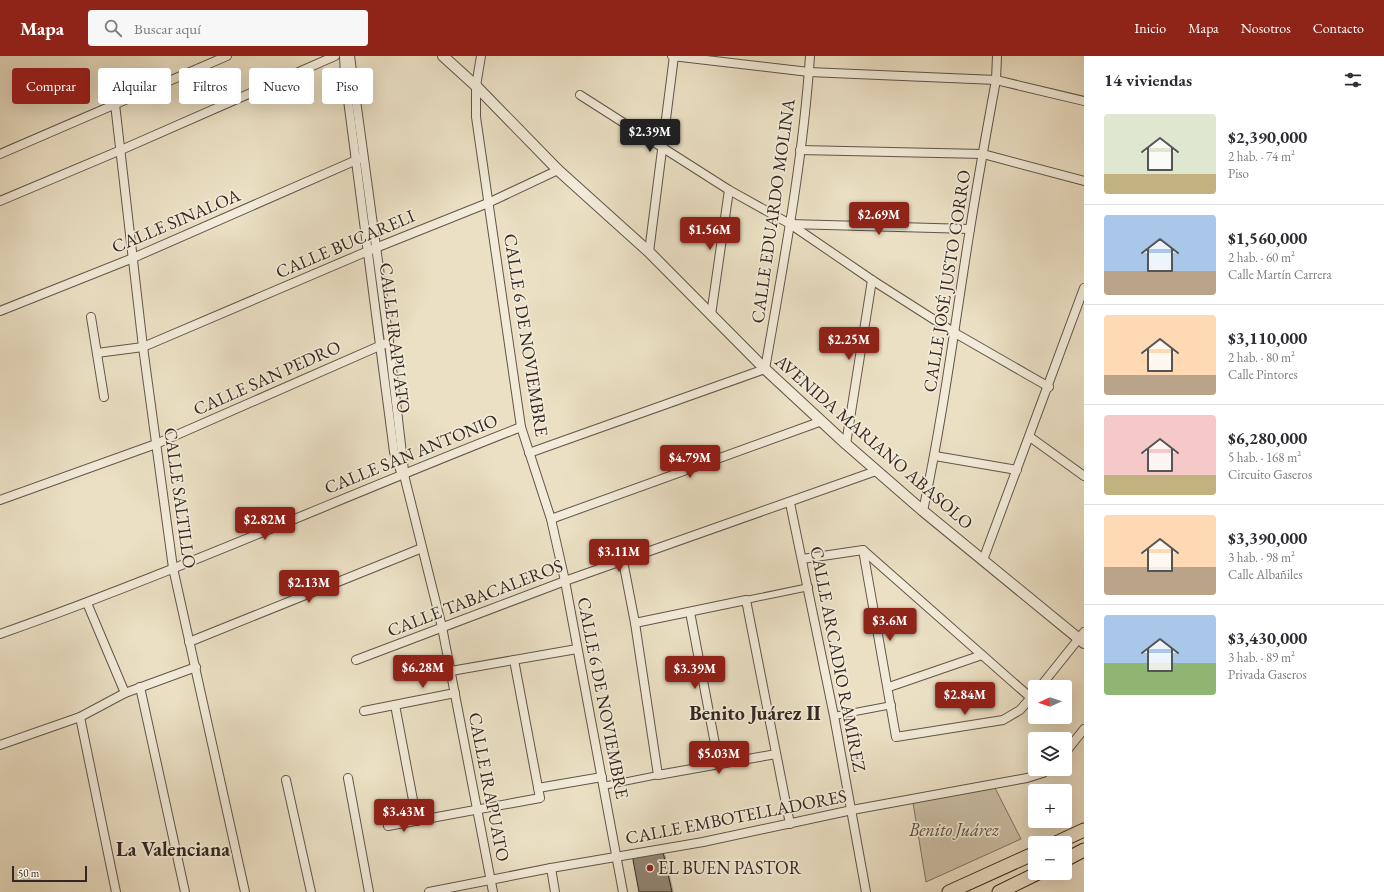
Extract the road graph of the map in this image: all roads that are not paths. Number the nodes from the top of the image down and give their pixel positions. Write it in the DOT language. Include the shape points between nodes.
graph roads {
  1 [pos="227,56"];
  2 [pos="335,56"];
  3 [pos="344,56"];
  4 [pos="350,56"];
  5 [pos="443,56"];
  6 [pos="481,56"];
  7 [pos="673,56"];
  8 [pos="810,56"];
  9 [pos="997,56"];
  10 [pos="809,72"];
  11 [pos="171,80"];
  12 [pos="996,80"];
  13 [pos="476,86"];
  14 [pos="580,95"];
  15 [pos="1084,101"];
  16 [pos="115,104"];
  17 [pos="661,147"];
  18 [pos="121,150"];
  19 [pos="800,150"];
  20 [pos="0,154"];
  21 [pos="983,154"];
  22 [pos="360,159"];
  23 [pos="558,170"];
  24 [pos="1084,181"];
  25 [pos="729,190"];
  26 [pos="0,201"];
  27 [pos="488,203"];
  28 [pos="790,224"];
  29 [pos="970,230"];
  30 [pos="376,248"];
  31 [pos="368,251"];
  32 [pos="649,252"];
  33 [pos="133,258"];
  34 [pos="872,280"];
  35 [pos="1084,288"];
  36 [pos="1083,298"];
  37 [pos="0,311"];
  38 [pos="711,315"];
  39 [pos="91,317"];
  40 [pos="955,333"];
  41 [pos="389,342"];
  42 [pos="381,345"];
  43 [pos="143,347"];
  44 [pos="97,353"];
  45 [pos="765,369"];
  46 [pos="1049,387"];
  47 [pos="104,397"];
  48 [pos="822,421"];
  49 [pos="521,427"];
  50 [pos="1030,437"];
  51 [pos="156,444"];
  52 [pos="846,444"];
  53 [pos="529,453"];
  54 [pos="935,456"];
  55 [pos="1017,470"];
  56 [pos="876,471"];
  57 [pos="404,475"];
  58 [pos="1084,476"];
  59 [pos="0,500"];
  60 [pos="790,502"];
  61 [pos="923,510"];
  62 [pos="551,519"];
  63 [pos="422,548"];
  64 [pos="864,550"];
  65 [pos="802,559"];
  66 [pos="623,560"];
  67 [pos="983,560"];
  68 [pos="173,568"];
  69 [pos="565,581"];
  70 [pos="809,587"];
  71 [pos="746,600"];
  72 [pos="87,604"];
  73 [pos="690,612"];
  74 [pos="635,623"];
  75 [pos="442,627"];
  76 [pos="0,634"];
  77 [pos="1082,638"];
  78 [pos="189,642"];
  79 [pos="577,649"];
  80 [pos="982,655"];
  81 [pos="356,660"];
  82 [pos="514,660"];
  83 [pos="196,667"];
  84 [pos="451,671"];
  85 [pos="1046,680"];
  86 [pos="140,687"];
  87 [pos="888,687"];
  88 [pos="125,692"];
  89 [pos="1028,692"];
  90 [pos="455,693"];
  91 [pos="1028,701"];
  92 [pos="395,705"];
  93 [pos="892,705"];
  94 [pos="364,711"];
  95 [pos="834,716"];
  96 [pos="80,717"];
  97 [pos="1084,729"];
  98 [pos="1072,744"];
  99 [pos="0,745"];
  100 [pos="776,754"];
  101 [pos="719,765"];
  102 [pos="658,775"];
  103 [pos="1033,776"];
  104 [pos="348,778"];
  105 [pos="286,780"];
  106 [pos="603,781"];
  107 [pos="538,788"];
  108 [pos="478,810"];
  109 [pos="852,810"];
  110 [pos="416,821"];
  111 [pos="790,824"];
  112 [pos="388,826"];
  113 [pos="1084,830"];
  114 [pos="1071,836"];
  115 [pos="1084,850"];
  116 [pos="1028,855"];
  117 [pos="1072,856"];
  118 [pos="616,857"];
  119 [pos="551,868"];
  120 [pos="1028,878"];
  121 [pos="490,881"];
  122 [pos="116,892"];
  123 [pos="185,892"];
  124 [pos="245,892"];
  125 [pos="311,892"];
  126 [pos="369,892"];
  127 [pos="431,892"];
  128 [pos="493,892"];
  129 [pos="555,892"];
  130 [pos="623,892"];
  131 [pos="866,892"];
  132 [pos="949,892"];
  133 [pos="999,892"];
  1 -- 11 [label="street"];
  2 -- 18 [label="street"];
  3 -- 22 [label="street, CALLE IRAPUATO" via="345,77"];
  4 -- 22 [label="street, CALLE IRAPUATO"];
  5 -- 13 [label="street, AVENIDA MARIANO ABASOLO"];
  6 -- 13 [label="street, CALLE 6 DE NOVIEMBRE"];
  7 -- 10 [label="street"];
  7 -- 17 [label="street"];
  8 -- 10 [label="street, CALLE EDUARDO MOLINA"];
  9 -- 12 [label="street, CALLE JOSÉ JUSTO CORRO"];
  10 -- 12 [label="street"];
  10 -- 19 [label="street, CALLE EDUARDO MOLINA"];
  12 -- 15 [label="street"];
  12 -- 21 [label="street, CALLE JOSÉ JUSTO CORRO"];
  13 -- 23 [label="street, AVENIDA MARIANO ABASOLO"];
  13 -- 27 [label="street, CALLE 6 DE NOVIEMBRE" via="476,117"];
  14 -- 17 [label="street"];
  16 -- 18 [label="street, CALLE SALTILLO"];
  16 -- 20 [label="street"];
  17 -- 25 [label="street"];
  17 -- 32 [label="street"];
  18 -- 26 [label="street"];
  18 -- 33 [label="street, CALLE SALTILLO"];
  19 -- 21 [label="street"];
  19 -- 28 [label="street, CALLE EDUARDO MOLINA"];
  21 -- 24 [label="street"];
  21 -- 29 [label="street, CALLE JOSÉ JUSTO CORRO"];
  22 -- 30 [label="street, CALLE IRAPUATO"];
  22 -- 31 [label="street, CALLE IRAPUATO"];
  22 -- 33 [label="street, CALLE SINALOA"];
  23 -- 27 [label="street, CALLE BUCARELI"];
  23 -- 32 [label="street, AVENIDA MARIANO ABASOLO"];
  25 -- 28 [label="street"];
  25 -- 38 [label="street"];
  27 -- 30 [label="street, CALLE BUCARELI"];
  27 -- 49 [label="street, CALLE 6 DE NOVIEMBRE"];
  28 -- 29 [label="street"];
  28 -- 34 [label="street"];
  28 -- 45 [label="street, CALLE EDUARDO MOLINA"];
  29 -- 40 [label="street, CALLE JOSÉ JUSTO CORRO"];
  30 -- 31 [label="street, CALLE BUCARELI"];
  30 -- 41 [label="street, CALLE IRAPUATO"];
  31 -- 42 [label="street, CALLE IRAPUATO"];
  31 -- 43 [label="street, CALLE BUCARELI"];
  32 -- 38 [label="street, AVENIDA MARIANO ABASOLO"];
  33 -- 37 [label="street, CALLE SINALOA"];
  33 -- 43 [label="street, CALLE SALTILLO"];
  34 -- 40 [label="street"];
  34 -- 52 [label="street"];
  35 -- 36 [label="street"];
  36 -- 46 [label="street"];
  38 -- 45 [label="street, AVENIDA MARIANO ABASOLO"];
  39 -- 44 [label="street"];
  40 -- 46 [label="street"];
  40 -- 54 [label="street, CALLE JOSÉ JUSTO CORRO"];
  41 -- 42 [label="street, CALLE SAN PEDRO"];
  41 -- 57 [label="street, CALLE IRAPUATO"];
  42 -- 51 [label="street, CALLE SAN PEDRO"];
  42 -- 57 [label="street, CALLE IRAPUATO" via="394,452"];
  43 -- 44 [label="street, CALLE BUCARELI"];
  43 -- 51 [label="street, CALLE SALTILLO"];
  44 -- 47 [label="street"];
  45 -- 48 [label="street, AVENIDA MARIANO ABASOLO"];
  45 -- 53 [label="street"];
  46 -- 50 [label="street"];
  48 -- 52 [label="street, AVENIDA MARIANO ABASOLO"];
  48 -- 62 [label="street"];
  49 -- 53 [label="street, CALLE 6 DE NOVIEMBRE"];
  49 -- 57 [label="street, CALLE SAN ANTONIO"];
  50 -- 55 [label="street"];
  50 -- 58 [label="street"];
  51 -- 59 [label="street, CALLE SAN PEDRO"];
  51 -- 68 [label="street, CALLE SALTILLO"];
  52 -- 56 [label="street, AVENIDA MARIANO ABASOLO"];
  53 -- 62 [label="street, CALLE 6 DE NOVIEMBRE"];
  54 -- 55 [label="street"];
  54 -- 61 [label="street, CALLE JOSÉ JUSTO CORRO"];
  55 -- 67 [label="street"];
  56 -- 60 [label="street, CALLE TABACALEROS"];
  56 -- 61 [label="street, AVENIDA MARIANO ABASOLO"];
  57 -- 63 [label="street, CALLE IRAPUATO"];
  57 -- 68 [label="street, CALLE SAN ANTONIO"];
  60 -- 65 [label="street, CALLE ARCADIO RAMÍREZ"];
  60 -- 66 [label="street, CALLE TABACALEROS"];
  61 -- 67 [label="street, AVENIDA MARIANO ABASOLO"];
  62 -- 69 [label="street, CALLE 6 DE NOVIEMBRE"];
  63 -- 75 [label="street, CALLE IRAPUATO"];
  63 -- 78 [label="street"];
  64 -- 65 [label="street"];
  64 -- 80 [label="street"];
  64 -- 87 [label="street"];
  65 -- 70 [label="street, CALLE ARCADIO RAMÍREZ"];
  66 -- 69 [label="street, CALLE TABACALEROS"];
  66 -- 74 [label="street"];
  67 -- 77 [label="street, AVENIDA MARIANO ABASOLO"];
  68 -- 72 [label="street, CALLE SAN ANTONIO"];
  68 -- 78 [label="street, CALLE SALTILLO"];
  69 -- 75 [label="street, CALLE TABACALEROS"];
  69 -- 79 [label="street, CALLE 6 DE NOVIEMBRE"];
  70 -- 71 [label="street"];
  70 -- 95 [label="street, CALLE ARCADIO RAMÍREZ"];
  71 -- 73 [label="street"];
  71 -- 100 [label="street"];
  72 -- 76 [label="street, CALLE SAN ANTONIO"];
  72 -- 88 [label="street"];
  73 -- 74 [label="street"];
  73 -- 101 [label="street"];
  74 -- 102 [label="street"];
  75 -- 81 [label="street, CALLE TABACALEROS"];
  75 -- 84 [label="street, CALLE IRAPUATO"];
  77 -- 85 [label="street"];
  78 -- 83 [label="street, CALLE SALTILLO"];
  79 -- 82 [label="street"];
  79 -- 106 [label="street, CALLE 6 DE NOVIEMBRE"];
  80 -- 87 [label="street"];
  80 -- 89 [label="street"];
  82 -- 84 [label="street"];
  82 -- 107 [label="street"];
  83 -- 86 [label="street"];
  83 -- 124 [label="street, CALLE SALTILLO"];
  84 -- 90 [label="street, CALLE IRAPUATO"];
  86 -- 88 [label="street"];
  86 -- 123 [label="street"];
  87 -- 93 [label="street"];
  88 -- 96 [label="street"];
  90 -- 92 [label="street"];
  90 -- 108 [label="street, CALLE IRAPUATO"];
  91 -- 93 [label="street" via="1020,710 1003,720 896,737"];
  92 -- 94 [label="street"];
  92 -- 110 [label="street"];
  93 -- 95 [label="street"];
  95 -- 109 [label="street, CALLE ARCADIO RAMÍREZ"];
  96 -- 99 [label="street"];
  96 -- 122 [label="street"];
  97 -- 98 [label="street"];
  100 -- 101 [label="street"];
  100 -- 111 [label="street"];
  101 -- 102 [label="street"];
  102 -- 106 [label="street"];
  103 -- 109 [label="street, CALLE EMBOTELLADORES"];
  104 -- 126 [label="street"];
  105 -- 125 [label="street"];
  106 -- 107 [label="street"];
  106 -- 118 [label="street, CALLE 6 DE NOVIEMBRE"];
  107 -- 108 [label="street" via="540,798"];
  108 -- 110 [label="street"];
  108 -- 121 [label="street, CALLE IRAPUATO"];
  109 -- 111 [label="street, CALLE EMBOTELLADORES"];
  109 -- 131 [label="street, CALLE ARCADIO RAMÍREZ"];
  110 -- 112 [label="street"];
  111 -- 118 [label="street, CALLE EMBOTELLADORES"];
  113 -- 114 [label="main road"];
  115 -- 117 [label="main road"];
  116 -- 132 [label="main road"];
  118 -- 119 [label="street, CALLE EMBOTELLADORES"];
  118 -- 130 [label="street, CALLE 6 DE NOVIEMBRE"];
  119 -- 121 [label="street, CALLE EMBOTELLADORES"];
  119 -- 129 [label="street"];
  120 -- 133 [label="main road"];
  121 -- 127 [label="street, CALLE EMBOTELLADORES"];
  121 -- 128 [label="street, CALLE IRAPUATO"];
}
